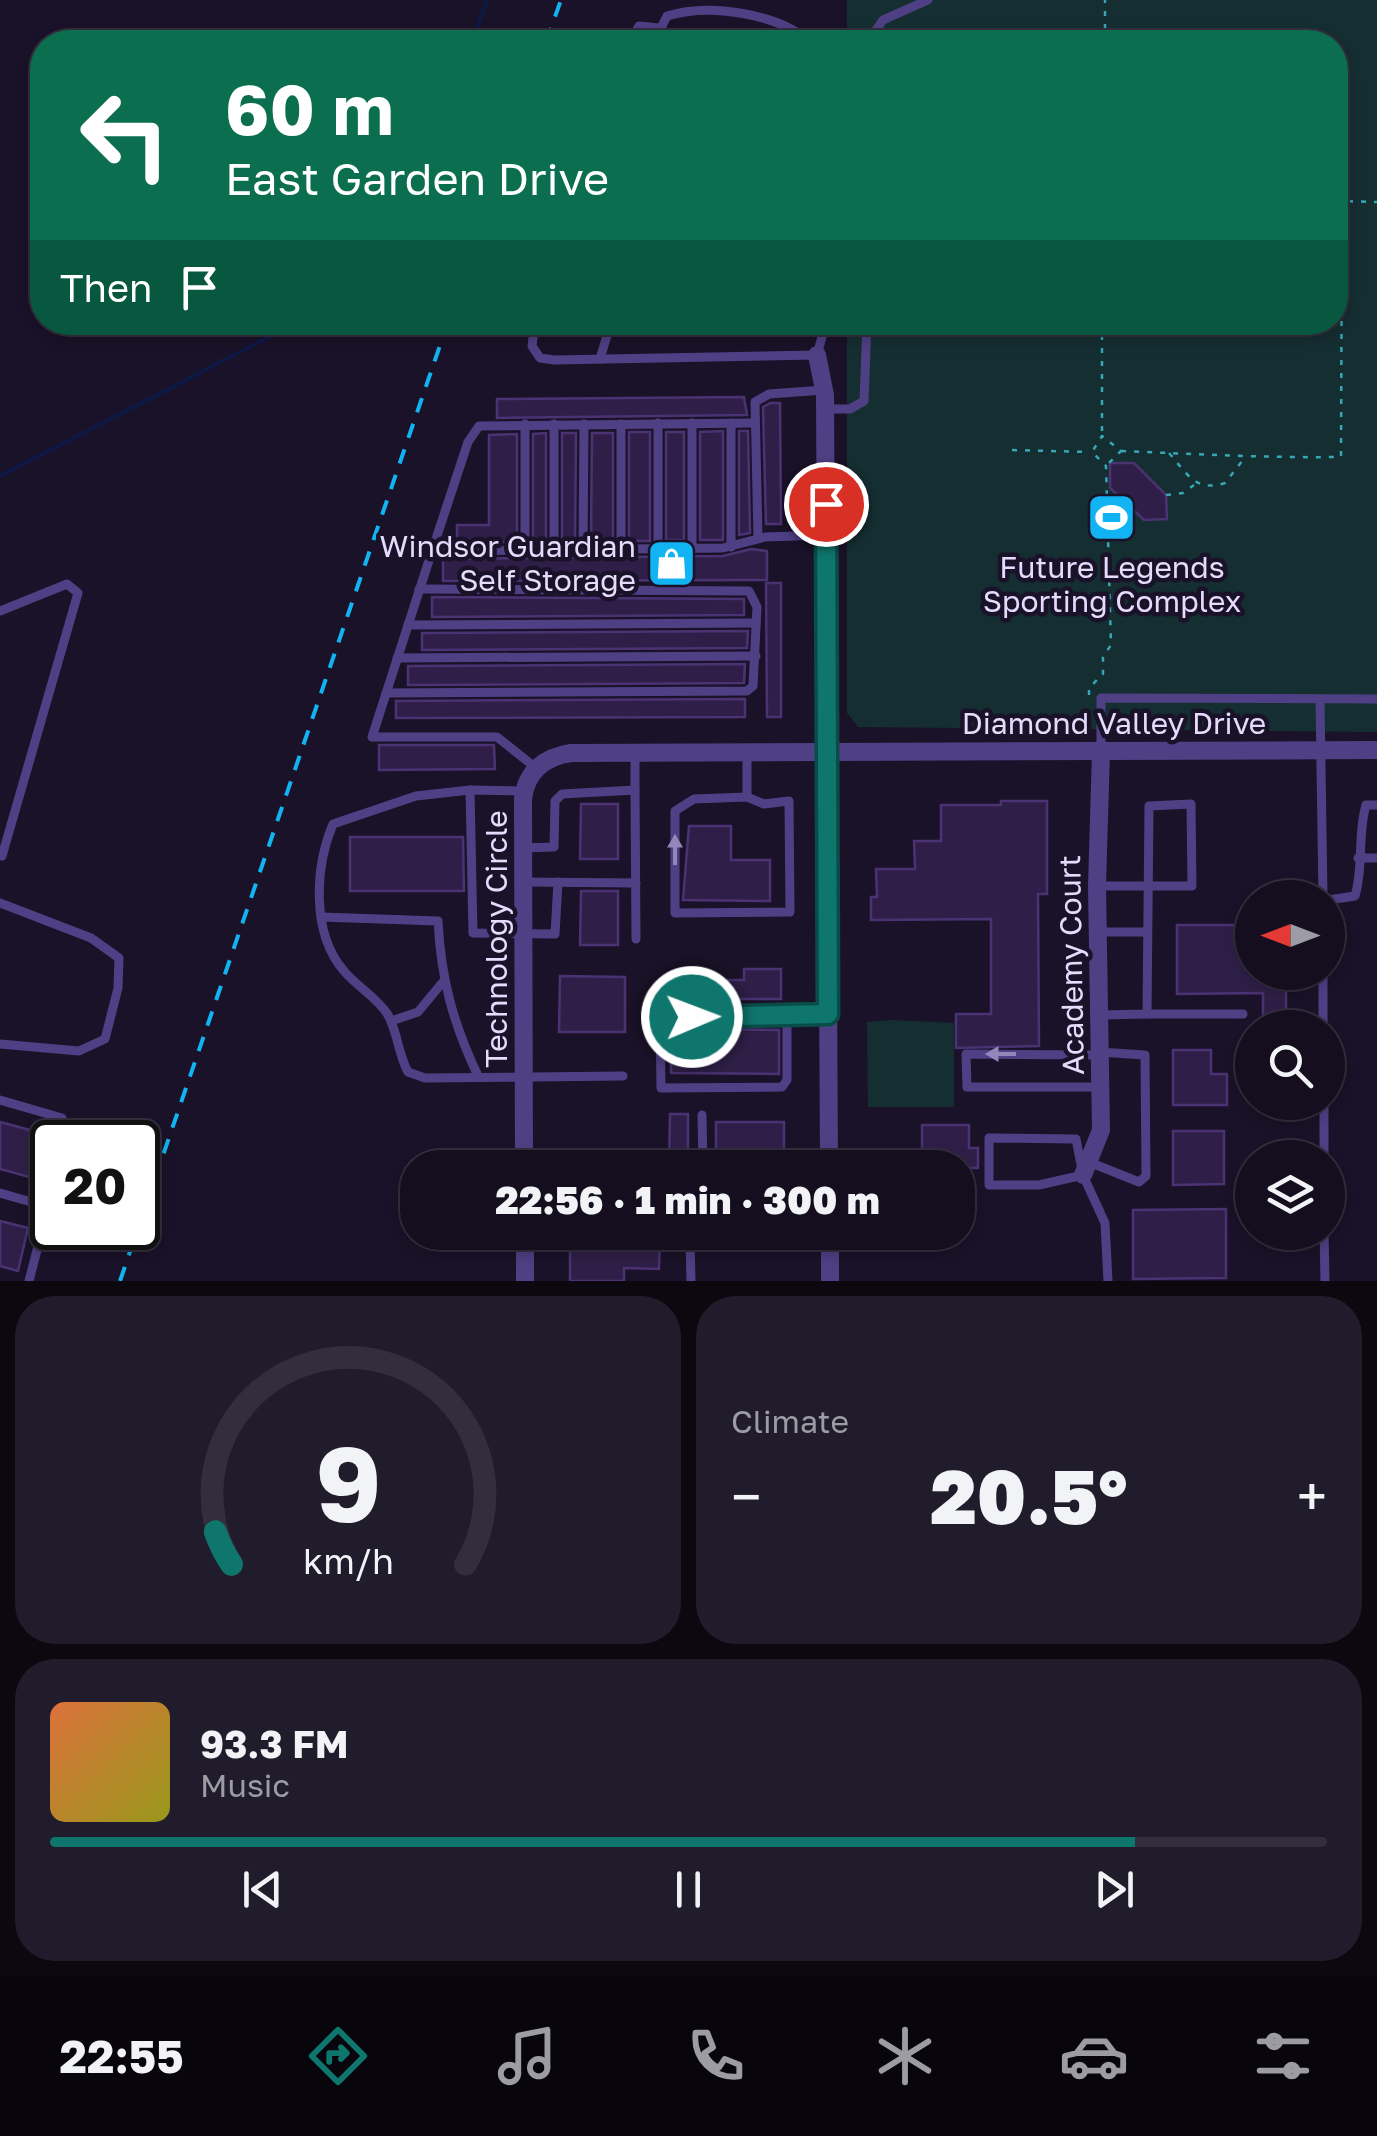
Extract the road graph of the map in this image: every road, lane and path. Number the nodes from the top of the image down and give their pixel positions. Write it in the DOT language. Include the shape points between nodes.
graph roads {
  1 [pos="928,0"];
  2 [pos="1106,0"];
  3 [pos="658,28"];
  4 [pos="637,30"];
  5 [pos="790,30"];
  6 [pos="876,30"];
  7 [pos="1105,30"];
  8 [pos="1348,202"];
  9 [pos="1377,202"];
  10 [pos="533,335"];
  11 [pos="607,335"];
  12 [pos="822,335"];
  13 [pos="866,335"];
  14 [pos="1102,335"];
  15 [pos="1341,335"];
  16 [pos="817,355"];
  17 [pos="600,360"];
  18 [pos="824,400"];
  19 [pos="731,423"];
  20 [pos="756,423"];
  21 [pos="525,424"];
  22 [pos="554,424"];
  23 [pos="584,424"];
  24 [pos="621,424"];
  25 [pos="658,424"];
  26 [pos="692,424"];
  27 [pos="1102,436"];
  28 [pos="1012,450"];
  29 [pos="1092,452"];
  30 [pos="1121,452"];
  31 [pos="1169,453"];
  32 [pos="1244,458"];
  33 [pos="1106,466"];
  34 [pos="1195,484"];
  35 [pos="1166,495"];
  36 [pos="826,536"];
  37 [pos="758,538"];
  38 [pos="731,546"];
  39 [pos="525,548"];
  40 [pos="554,548"];
  41 [pos="583,548"];
  42 [pos="621,548"];
  43 [pos="658,548"];
  44 [pos="692,548"];
  45 [pos="432,551"];
  46 [pos="419,590"];
  47 [pos="0,611"];
  48 [pos="756,623"];
  49 [pos="408,624"];
  50 [pos="756,656"];
  51 [pos="397,658"];
  52 [pos="386,693"];
  53 [pos="1320,699"];
  54 [pos="1377,699"];
  55 [pos="1089,707"];
  56 [pos="1321,750"];
  57 [pos="1377,750"];
  58 [pos="1101,751"];
  59 [pos="747,752"];
  60 [pos="827,752"];
  61 [pos="635,753"];
  62 [pos="536,768"];
  63 [pos="470,790"];
  64 [pos="635,790"];
  65 [pos="524,791"];
  66 [pos="747,797"];
  67 [pos="1377,805"];
  68 [pos="523,848"];
  69 [pos="2,856"];
  70 [pos="1358,858"];
  71 [pos="1377,858"];
  72 [pos="1324,880"];
  73 [pos="523,882"];
  74 [pos="558,882"];
  75 [pos="636,883"];
  76 [pos="1096,886"];
  77 [pos="1148,886"];
  78 [pos="1345,897"];
  79 [pos="0,903"];
  80 [pos="321,917"];
  81 [pos="1097,932"];
  82 [pos="1147,932"];
  83 [pos="523,933"];
  84 [pos="636,939"];
  85 [pos="442,981"];
  86 [pos="828,1014"];
  87 [pos="1098,1014"];
  88 [pos="1147,1014"];
  89 [pos="1235,1014"];
  90 [pos="787,1015"];
  91 [pos="391,1022"];
  92 [pos="0,1044"];
  93 [pos="1099,1053"];
  94 [pos="524,1075"];
  95 [pos="478,1076"];
  96 [pos="623,1076"];
  97 [pos="1100,1088"];
  98 [pos="0,1100"];
  99 [pos="702,1115"];
  100 [pos="62,1120"];
  101 [pos="524,1150"];
  102 [pos="703,1150"];
  103 [pos="829,1150"];
  104 [pos="1086,1168"];
  105 [pos="0,1194"];
  106 [pos="30,1202"];
  107 [pos="37,1250"];
  108 [pos="524,1250"];
  109 [pos="690,1250"];
  110 [pos="830,1250"];
  111 [pos="1324,1250"];
  112 [pos="29,1281"];
  113 [pos="525,1281"];
  114 [pos="691,1281"];
  115 [pos="830,1281"];
  116 [pos="1108,1281"];
  117 [pos="1324,1281"];
  1 -- 6 [label="lane" via="883,20"];
  2 -- 7 [label="path"];
  3 -- 4 [label="lane"];
  3 -- 5 [label="lane" via="667,16 687,10"];
  8 -- 9 [label="path"];
  10 -- 17 [label="lane" via="540,358"];
  11 -- 17 [label="lane"];
  12 -- 16 [label="lane"];
  13 -- 18 [label="lane" via="864,400 850,409"];
  14 -- 27 [label="path"];
  15 -- 32 [label="path" via="1341,457"];
  16 -- 17 [label="lane"];
  16 -- 18 [label="street"];
  18 -- 20 [label="lane" via="759,398"];
  18 -- 36 [label="street"];
  19 -- 20 [label="lane"];
  19 -- 26 [label="lane"];
  19 -- 38 [label="lane"];
  20 -- 37 [label="lane"];
  21 -- 22 [label="lane"];
  21 -- 39 [label="lane"];
  21 -- 45 [label="lane" via="479,426"];
  22 -- 23 [label="lane"];
  22 -- 40 [label="lane"];
  23 -- 24 [label="lane"];
  23 -- 41 [label="lane"];
  24 -- 25 [label="lane"];
  24 -- 42 [label="lane"];
  25 -- 26 [label="lane"];
  25 -- 43 [label="lane"];
  26 -- 44 [label="lane"];
  27 -- 29 [label="path"];
  27 -- 30 [label="path"];
  28 -- 29 [label="path"];
  29 -- 33 [label="path"];
  30 -- 31 [label="path"];
  30 -- 33 [label="path"];
  31 -- 32 [label="path"];
  31 -- 34 [label="path"];
  32 -- 34 [label="path" via="1224,483"];
  33 -- 55 [label="path" via="1111,645 1103,674 1090,688"];
  34 -- 35 [label="path"];
  36 -- 37 [label="lane"];
  36 -- 60 [label="street"];
  37 -- 38 [label="lane"];
  38 -- 44 [label="lane"];
  39 -- 40 [label="lane"];
  39 -- 45 [label="lane"];
  40 -- 41 [label="lane"];
  41 -- 42 [label="lane"];
  42 -- 43 [label="lane"];
  43 -- 44 [label="lane"];
  45 -- 46 [label="lane"];
  46 -- 48 [label="lane" via="738,588 756,597"];
  46 -- 49 [label="lane"];
  47 -- 69 [label="lane" via="66,584 78,593"];
  48 -- 49 [label="lane"];
  48 -- 50 [label="lane"];
  49 -- 51 [label="lane"];
  50 -- 51 [label="lane"];
  50 -- 52 [label="lane" via="748,691"];
  51 -- 52 [label="lane"];
  52 -- 62 [label="lane" via="372,737 497,738"];
  53 -- 54 [label="lane"];
  53 -- 56 [label="lane"];
  53 -- 58 [label="lane" via="1101,698"];
  56 -- 57 [label="street, Diamond Valley Drive"];
  56 -- 58 [label="street, Diamond Valley Drive"];
  56 -- 72 [label="lane"];
  58 -- 60 [label="street, Diamond Valley Drive"];
  58 -- 76 [label="street, Academy Court"];
  59 -- 60 [label="street"];
  59 -- 61 [label="street"];
  59 -- 66 [label="lane"];
  60 -- 86 [label="street"];
  61 -- 62 [label="street" via="559,755"];
  61 -- 64 [label="lane"];
  62 -- 65 [label="street, Technology Circle"];
  63 -- 65 [label="lane"];
  63 -- 80 [label="lane" via="416,796 333,824 324,844"];
  63 -- 83 [label="lane" via="473,932"];
  64 -- 68 [label="lane" via="562,794 555,801 554,847"];
  64 -- 75 [label="lane"];
  65 -- 68 [label="street, Technology Circle"];
  66 -- 66 [label="lane, one-way" via="790,802 790,912 674,913 674,811 694,798"];
  67 -- 70 [label="lane" via="1366,805"];
  68 -- 73 [label="street, Technology Circle"];
  70 -- 71 [label="lane"];
  70 -- 78 [label="lane" via="1355,896"];
  73 -- 74 [label="lane"];
  73 -- 83 [label="street, Technology Circle"];
  74 -- 75 [label="lane"];
  74 -- 83 [label="lane" via="557,932"];
  75 -- 84 [label="lane"];
  76 -- 77 [label="lane"];
  76 -- 81 [label="street, Academy Court"];
  77 -- 77 [label="lane" via="1192,886 1191,804 1148,806"];
  77 -- 82 [label="lane"];
  79 -- 92 [label="lane" via="91,938 118,958 118,988 105,1039 78,1052"];
  80 -- 85 [label="lane" via="438,921"];
  80 -- 91 [label="lane" via="344,972"];
  81 -- 82 [label="lane"];
  81 -- 87 [label="street, Academy Court"];
  82 -- 88 [label="lane"];
  83 -- 94 [label="street, Technology Circle"];
  85 -- 91 [label="lane" via="418,1012"];
  85 -- 95 [label="lane"];
  86 -- 90 [label="lane"];
  86 -- 103 [label="street"];
  87 -- 88 [label="lane"];
  87 -- 93 [label="street, Academy Court"];
  88 -- 89 [label="lane"];
  90 -- 90 [label="lane" via="782,1087 661,1088 660,1018"];
  91 -- 95 [label="lane" via="408,1072 425,1078"];
  93 -- 97 [label="street, Academy Court"];
  93 -- 97 [label="lane, one-way" via="966,1054 967,1088"];
  93 -- 104 [label="lane" via="1145,1056 1146,1176 1139,1182"];
  94 -- 95 [label="lane"];
  94 -- 96 [label="lane"];
  94 -- 101 [label="street, Technology Circle"];
  97 -- 104 [label="street, Academy Court" via="1100,1138"];
  98 -- 100 [label="lane"];
  99 -- 102 [label="lane"];
  104 -- 104 [label="lane" via="1076,1139 990,1138 990,1185 1038,1185"];
  104 -- 116 [label="lane" via="1105,1223"];
  105 -- 106 [label="lane"];
  107 -- 112 [label="lane"];
  108 -- 113 [label="street"];
  109 -- 114 [label="lane"];
  110 -- 115 [label="street"];
  111 -- 117 [label="lane"];
}
